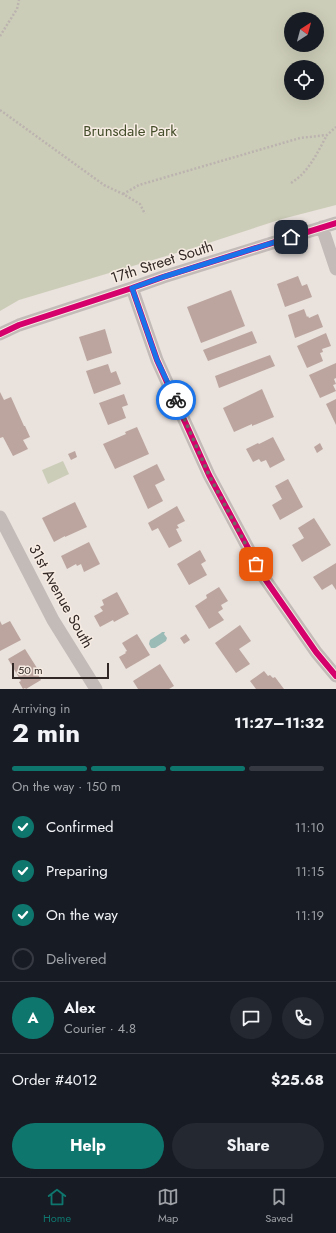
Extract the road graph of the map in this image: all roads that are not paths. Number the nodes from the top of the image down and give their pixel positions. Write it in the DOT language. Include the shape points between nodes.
graph roads {
  1 [pos="336,223"];
  2 [pos="322,228"];
  3 [pos="336,269"];
  4 [pos="132,288"];
  5 [pos="0,334"];
  6 [pos="0,516"];
  7 [pos="336,676"];
  8 [pos="96,689"];
  1 -- 2 [label="street, 17th Street South"];
  2 -- 3 [label="street"];
  2 -- 4 [label="street, 17th Street South"];
  4 -- 5 [label="street, 17th Street South" via="19,325"];
  4 -- 7 [label="street" via="157,360 209,475 263,576 316,652"];
  6 -- 8 [label="street, 31st Avenue South" via="52,620"];
}
